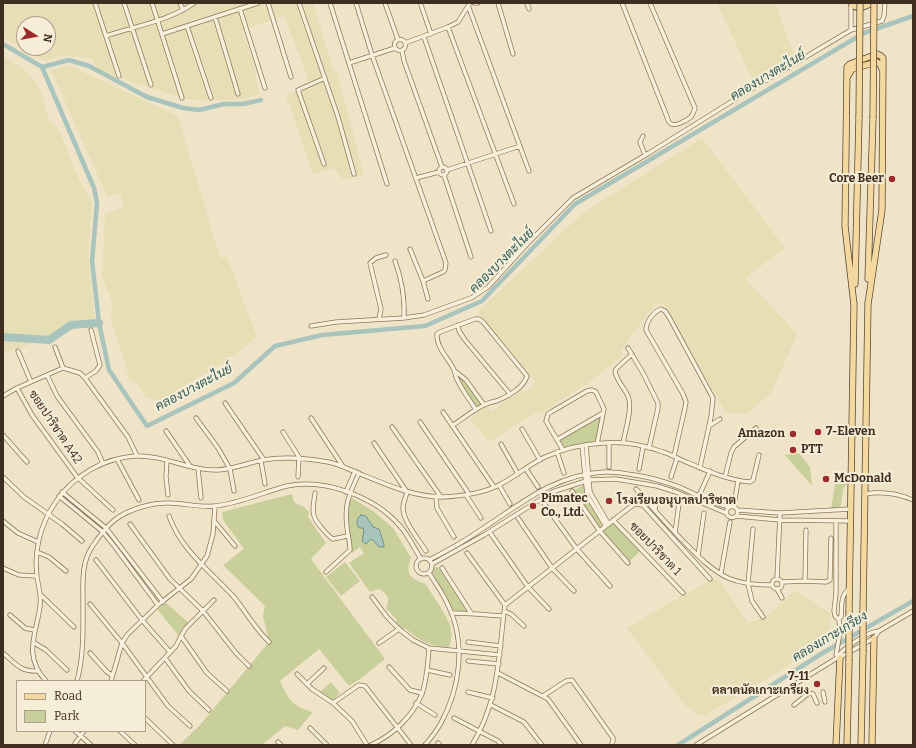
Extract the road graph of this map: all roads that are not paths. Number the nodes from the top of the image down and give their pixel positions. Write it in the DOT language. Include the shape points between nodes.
graph roads {
  1 [pos="95,3"];
  2 [pos="124,3"];
  3 [pos="152,3"];
  4 [pos="180,3"];
  5 [pos="194,3"];
  6 [pos="258,3"];
  7 [pos="268,3"];
  8 [pos="299,3"];
  9 [pos="330,3"];
  10 [pos="356,3"];
  11 [pos="385,3"];
  12 [pos="470,3"];
  13 [pos="474,3"];
  14 [pos="478,3"];
  15 [pos="498,3"];
  16 [pos="527,3"];
  17 [pos="622,3"];
  18 [pos="650,3"];
  19 [pos="851,3"];
  20 [pos="860,3"];
  21 [pos="873,3"];
  22 [pos="885,3"];
  23 [pos="421,5"];
  24 [pos="468,8"];
  25 [pos="240,9"];
  26 [pos="529,9"];
  27 [pos="182,10"];
  28 [pos="215,17"];
  29 [pos="158,20"];
  30 [pos="187,26"];
  31 [pos="132,27"];
  32 [pos="448,27"];
  33 [pos="851,30"];
  34 [pos="162,34"];
  35 [pos="431,34"];
  36 [pos="106,36"];
  37 [pos="424,36"];
  38 [pos="398,40"];
  39 [pos="405,43"];
  40 [pos="394,48"];
  41 [pos="402,51"];
  42 [pos="513,54"];
  43 [pos="372,55"];
  44 [pos="349,63"];
  45 [pos="119,76"];
  46 [pos="291,77"];
  47 [pos="325,78"];
  48 [pos="151,85"];
  49 [pos="265,88"];
  50 [pos="238,94"];
  51 [pos="182,98"];
  52 [pos="211,98"];
  53 [pos="643,136"];
  54 [pos="520,146"];
  55 [pos="495,155"];
  56 [pos="645,155"];
  57 [pos="324,164"];
  58 [pos="467,164"];
  59 [pos="442,167"];
  60 [pos="447,170"];
  61 [pos="529,171"];
  62 [pos="439,172"];
  63 [pos="354,174"];
  64 [pos="444,175"];
  65 [pos="416,178"];
  66 [pos="387,184"];
  67 [pos="882,198"];
  68 [pos="871,199"];
  69 [pos="514,204"];
  70 [pos="846,213"];
  71 [pos="856,213"];
  72 [pos="491,231"];
  73 [pos="410,249"];
  74 [pos="386,255"];
  75 [pos="471,257"];
  76 [pos="395,261"];
  77 [pos="423,281"];
  78 [pos="428,299"];
  79 [pos="868,304"];
  80 [pos="854,305"];
  81 [pos="404,318"];
  82 [pos="379,319"];
  83 [pos="458,325"];
  84 [pos="311,326"];
  85 [pos="91,330"];
  86 [pos="55,347"];
  87 [pos="628,348"];
  88 [pos="18,351"];
  89 [pos="632,354"];
  90 [pos="62,368"];
  91 [pos="455,370"];
  92 [pos="48,375"];
  93 [pos="86,378"];
  94 [pos="31,382"];
  95 [pos="17,388"];
  96 [pos="510,394"];
  97 [pos="3,396"];
  98 [pos="225,403"];
  99 [pos="484,405"];
  100 [pos="476,410"];
  101 [pos="443,412"];
  102 [pos="604,413"];
  103 [pos="196,418"];
  104 [pos="311,418"];
  105 [pos="720,419"];
  106 [pos="420,422"];
  107 [pos="453,425"];
  108 [pos="709,426"];
  109 [pos="392,427"];
  110 [pos="756,428"];
  111 [pos="522,429"];
  112 [pos="166,431"];
  113 [pos="283,432"];
  114 [pos="3,435"];
  115 [pos="558,439"];
  116 [pos="374,443"];
  117 [pos="610,443"];
  118 [pos="623,443"];
  119 [pos="501,444"];
  120 [pos="597,444"];
  121 [pos="582,446"];
  122 [pos="586,446"];
  123 [pos="643,447"];
  124 [pos="650,448"];
  125 [pos="563,450"];
  126 [pos="557,452"];
  127 [pos="759,455"];
  128 [pos="137,456"];
  129 [pos="299,457"];
  130 [pos="676,457"];
  131 [pos="116,459"];
  132 [pos="167,460"];
  133 [pos="540,460"];
  134 [pos="263,461"];
  135 [pos="27,462"];
  136 [pos="103,464"];
  137 [pos="342,465"];
  138 [pos="190,466"];
  139 [pos="608,467"];
  140 [pos="700,467"];
  141 [pos="198,468"];
  142 [pos="230,469"];
  143 [pos="526,469"];
  144 [pos="639,469"];
  145 [pos="710,471"];
  146 [pos="357,472"];
  147 [pos="564,473"];
  148 [pos="518,474"];
  149 [pos="587,474"];
  150 [pos="3,477"];
  151 [pos="77,477"];
  152 [pos="298,477"];
  153 [pos="671,477"];
  154 [pos="725,477"];
  155 [pos="587,480"];
  156 [pos="738,481"];
  157 [pos="265,484"];
  158 [pos="499,485"];
  159 [pos="494,487"];
  160 [pos="538,487"];
  161 [pos="636,489"];
  162 [pos="572,491"];
  163 [pos="62,492"];
  164 [pos="234,492"];
  165 [pos="347,492"];
  166 [pos="407,492"];
  167 [pos="315,493"];
  168 [pos="865,494"];
  169 [pos="168,495"];
  170 [pos="468,495"];
  171 [pos="59,496"];
  172 [pos="436,496"];
  173 [pos="699,496"];
  174 [pos="441,497"];
  175 [pos="201,498"];
  176 [pos="656,498"];
  177 [pos="139,500"];
  178 [pos="913,500"];
  179 [pos="543,502"];
  180 [pos="679,503"];
  181 [pos="510,504"];
  182 [pos="734,505"];
  183 [pos="215,506"];
  184 [pos="730,507"];
  185 [pos="851,509"];
  186 [pos="113,510"];
  187 [pos="737,510"];
  188 [pos="655,511"];
  189 [pos="704,513"];
  190 [pos="726,513"];
  191 [pos="780,513"];
  192 [pos="49,514"];
  193 [pos="169,516"];
  194 [pos="736,516"];
  195 [pos="481,518"];
  196 [pos="518,518"];
  197 [pos="612,520"];
  198 [pos="780,520"];
  199 [pos="3,521"];
  200 [pos="836,521"];
  201 [pos="850,521"];
  202 [pos="215,522"];
  203 [pos="730,522"];
  204 [pos="130,524"];
  205 [pos="607,524"];
  206 [pos="106,528"];
  207 [pos="753,529"];
  208 [pos="599,530"];
  209 [pos="806,530"];
  210 [pos="102,532"];
  211 [pos="676,533"];
  212 [pos="491,534"];
  213 [pos="348,536"];
  214 [pos="454,537"];
  215 [pos="831,538"];
  216 [pos="82,541"];
  217 [pos="38,542"];
  218 [pos="235,546"];
  219 [pos="576,548"];
  220 [pos="426,551"];
  221 [pos="37,552"];
  222 [pos="467,553"];
  223 [pos="698,556"];
  224 [pos="421,559"];
  225 [pos="96,560"];
  226 [pos="429,560"];
  227 [pos="628,563"];
  228 [pos="201,564"];
  229 [pos="432,564"];
  230 [pos="3,568"];
  231 [pos="442,568"];
  232 [pos="552,568"];
  233 [pos="66,571"];
  234 [pos="326,572"];
  235 [pos="429,573"];
  236 [pos="721,573"];
  237 [pos="36,576"];
  238 [pos="710,579"];
  239 [pos="777,579"];
  240 [pos="804,581"];
  241 [pos="782,582"];
  242 [pos="748,584"];
  243 [pos="772,585"];
  244 [pos="610,586"];
  245 [pos="528,587"];
  246 [pos="178,588"];
  247 [pos="850,588"];
  248 [pos="777,589"];
  249 [pos="574,590"];
  250 [pos="683,593"];
  251 [pos="41,596"];
  252 [pos="372,597"];
  253 [pos="782,598"];
  254 [pos="214,600"];
  255 [pos="163,602"];
  256 [pos="90,604"];
  257 [pos="158,605"];
  258 [pos="505,605"];
  259 [pos="549,609"];
  260 [pos="913,610"];
  261 [pos="203,611"];
  262 [pos="504,611"];
  263 [pos="453,613"];
  264 [pos="471,613"];
  265 [pos="10,615"];
  266 [pos="503,616"];
  267 [pos="763,617"];
  268 [pos="839,619"];
  269 [pos="142,620"];
  270 [pos="524,626"];
  271 [pos="74,627"];
  272 [pos="399,628"];
  273 [pos="34,630"];
  274 [pos="879,631"];
  275 [pos="181,636"];
  276 [pos="874,638"];
  277 [pos="33,642"];
  278 [pos="269,642"];
  279 [pos="468,642"];
  280 [pos="122,643"];
  281 [pos="379,643"];
  282 [pos="501,646"];
  283 [pos="429,648"];
  284 [pos="459,651"];
  285 [pos="170,652"];
  286 [pos="3,653"];
  287 [pos="90,653"];
  288 [pos="500,655"];
  289 [pos="165,658"];
  290 [pos="838,658"];
  291 [pos="468,661"];
  292 [pos="499,664"];
  293 [pos="249,666"];
  294 [pos="389,667"];
  295 [pos="324,668"];
  296 [pos="67,670"];
  297 [pos="427,670"];
  298 [pos="38,671"];
  299 [pos="498,673"];
  300 [pos="297,674"];
  301 [pos="112,675"];
  302 [pos="450,675"];
  303 [pos="147,677"];
  304 [pos="45,680"];
  305 [pos="77,680"];
  306 [pos="111,680"];
  307 [pos="144,680"];
  308 [pos="307,684"];
  309 [pos="227,691"];
  310 [pos="468,692"];
  311 [pos="822,692"];
  312 [pos="422,694"];
  313 [pos="543,696"];
  314 [pos="493,698"];
  315 [pos="825,702"];
  316 [pos="333,703"];
  317 [pos="416,703"];
  318 [pos="818,703"];
  319 [pos="491,705"];
  320 [pos="794,705"];
  321 [pos="209,710"];
  322 [pos="435,715"];
  323 [pos="454,718"];
  324 [pos="146,719"];
  325 [pos="190,726"];
  326 [pos="310,728"];
  327 [pos="398,728"];
  328 [pos="50,732"];
  329 [pos="76,732"];
  330 [pos="83,732"];
  331 [pos="121,732"];
  332 [pos="480,732"];
  333 [pos="80,736"];
  334 [pos="412,744"];
  335 [pos="861,744"];
  336 [pos="45,745"];
  337 [pos="74,745"];
  338 [pos="91,745"];
  339 [pos="135,745"];
  340 [pos="173,745"];
  341 [pos="327,745"];
  342 [pos="367,745"];
  343 [pos="371,745"];
  344 [pos="425,745"];
  345 [pos="472,745"];
  346 [pos="502,745"];
  347 [pos="542,745"];
  348 [pos="581,745"];
  349 [pos="611,745"];
  350 [pos="696,745"];
  351 [pos="836,745"];
  352 [pos="847,745"];
  353 [pos="872,745"];
  1 -- 36 [label="street"];
  2 -- 31 [label="street"];
  3 -- 29 [label="street"];
  4 -- 27 [label="street"];
  5 -- 27 [label="street"];
  6 -- 25 [label="street"];
  7 -- 46 [label="street"];
  8 -- 47 [label="street"];
  9 -- 44 [label="street"];
  10 -- 43 [label="street"];
  11 -- 38 [label="street"];
  12 -- 24 [label="street"];
  13 -- 14 [label="street"];
  15 -- 42 [label="street"];
  16 -- 26 [label="street"];
  17 -- 18 [label="street" via="672,125 691,117 695,108"];
  19 -- 21 [label="main road" via="853,6 862,7"];
  19 -- 33 [label="street"];
  20 -- 71 [label="main road, bridge"];
  21 -- 68 [label="main road, bridge"];
  22 -- 33 [label="street" via="882,21"];
  23 -- 35 [label="street"];
  24 -- 32 [label="street" via="458,22"];
  24 -- 54 [label="street"];
  25 -- 28 [label="street"];
  25 -- 49 [label="street"];
  27 -- 29 [label="street"];
  28 -- 30 [label="street"];
  28 -- 50 [label="street"];
  29 -- 31 [label="street"];
  29 -- 34 [label="street"];
  30 -- 34 [label="street"];
  30 -- 52 [label="street"];
  31 -- 36 [label="street"];
  31 -- 48 [label="street"];
  32 -- 35 [label="street"];
  32 -- 55 [label="street"];
  33 -- 56 [label="street"];
  34 -- 51 [label="street"];
  35 -- 37 [label="street"];
  36 -- 45 [label="street"];
  37 -- 39 [label="street"];
  37 -- 58 [label="street"];
  38 -- 39 [label="street"];
  38 -- 40 [label="street" via="394,43"];
  39 -- 41 [label="street"];
  40 -- 41 [label="street"];
  40 -- 43 [label="street"];
  41 -- 59 [label="street"];
  43 -- 44 [label="street"];
  43 -- 65 [label="street"];
  44 -- 66 [label="street"];
  47 -- 57 [label="street" via="298,90"];
  47 -- 63 [label="street"];
  53 -- 56 [label="street" via="640,142"];
  54 -- 55 [label="street"];
  54 -- 61 [label="street"];
  55 -- 58 [label="street"];
  55 -- 69 [label="street"];
  56 -- 81 [label="street" via="573,198 481,292 424,315"];
  58 -- 60 [label="street"];
  58 -- 72 [label="street"];
  59 -- 60 [label="street"];
  59 -- 62 [label="street"];
  60 -- 64 [label="street"];
  62 -- 64 [label="street"];
  62 -- 65 [label="street"];
  64 -- 75 [label="street"];
  65 -- 77 [label="street" via="446,267 440,274"];
  67 -- 68 [label="main road" via="877,209 872,206"];
  67 -- 70 [label="main road" via="883,70 877,62 852,69 847,76"];
  67 -- 79 [label="main road"];
  68 -- 79 [label="main road"];
  70 -- 71 [label="main road" via="847,222 851,224"];
  70 -- 80 [label="main road" via="845,226"];
  71 -- 80 [label="main road"];
  73 -- 77 [label="street"];
  74 -- 82 [label="street" via="370,263 381,309"];
  76 -- 81 [label="street" via="404,296"];
  77 -- 78 [label="street"];
  79 -- 168 [label="main road"];
  80 -- 185 [label="main road"];
  81 -- 82 [label="street"];
  82 -- 84 [label="street"];
  83 -- 91 [label="street" via="437,334 439,345"];
  83 -- 96 [label="street" via="465,340"];
  83 -- 96 [label="street" via="479,319 523,371 526,376 524,383"];
  85 -- 93 [label="street" via="100,365"];
  86 -- 90 [label="street"];
  87 -- 89 [label="street"];
  88 -- 94 [label="street"];
  89 -- 118 [label="street" via="615,371 616,378 628,395 630,407"];
  89 -- 124 [label="street" via="658,403"];
  90 -- 92 [label="street"];
  90 -- 93 [label="street" via="80,373"];
  91 -- 99 [label="street" via="466,380"];
  91 -- 100 [label="street" via="459,384"];
  92 -- 94 [label="street"];
  92 -- 136 [label="street" via="57,396 98,452"];
  93 -- 128 [label="street" via="128,437"];
  94 -- 95 [label="street"];
  95 -- 97 [label="street"];
  95 -- 151 [label="street, ซอยปาริชาต A42" via="32,415"];
  96 -- 99 [label="street"];
  98 -- 134 [label="street"];
  99 -- 100 [label="street"];
  100 -- 107 [label="street"];
  101 -- 107 [label="street"];
  102 -- 115 [label="street"];
  102 -- 115 [label="street" via="596,392 587,391 548,414 546,421"];
  102 -- 120 [label="street"];
  103 -- 142 [label="street"];
  104 -- 137 [label="street"];
  105 -- 108 [label="street"];
  106 -- 170 [label="street"];
  107 -- 159 [label="street"];
  108 -- 130 [label="street" via="713,398 669,317 661,309 649,321 646,330 686,402"];
  108 -- 140 [label="street"];
  109 -- 174 [label="street"];
  110 -- 154 [label="street" via="734,447"];
  111 -- 133 [label="street"];
  112 -- 138 [label="street"];
  113 -- 129 [label="street"];
  114 -- 135 [label="street"];
  115 -- 125 [label="street"];
  116 -- 166 [label="street"];
  117 -- 118 [label="street"];
  117 -- 120 [label="street"];
  117 -- 139 [label="street"];
  118 -- 123 [label="street"];
  119 -- 148 [label="street"];
  120 -- 122 [label="street"];
  121 -- 122 [label="street"];
  121 -- 125 [label="street"];
  121 -- 149 [label="street"];
  122 -- 149 [label="street"];
  123 -- 124 [label="street"];
  123 -- 144 [label="street"];
  124 -- 130 [label="street"];
  125 -- 126 [label="street"];
  126 -- 133 [label="street"];
  126 -- 147 [label="street"];
  127 -- 156 [label="street" via="753,480"];
  128 -- 131 [label="street"];
  128 -- 132 [label="street"];
  129 -- 134 [label="street"];
  129 -- 137 [label="street"];
  129 -- 152 [label="street"];
  130 -- 140 [label="street"];
  130 -- 153 [label="street"];
  131 -- 136 [label="street"];
  131 -- 177 [label="street"];
  132 -- 138 [label="street"];
  132 -- 169 [label="street"];
  133 -- 143 [label="street"];
  134 -- 142 [label="street"];
  134 -- 157 [label="street"];
  136 -- 151 [label="street"];
  137 -- 146 [label="street"];
  138 -- 141 [label="street"];
  140 -- 145 [label="street"];
  141 -- 142 [label="street"];
  141 -- 175 [label="street"];
  142 -- 164 [label="street"];
  143 -- 148 [label="street"];
  143 -- 160 [label="street"];
  145 -- 154 [label="street"];
  145 -- 173 [label="street"];
  146 -- 165 [label="street"];
  146 -- 166 [label="street"];
  148 -- 158 [label="street"];
  149 -- 155 [label="street"];
  149 -- 173 [label="street" via="621,473 648,478"];
  149 -- 226 [label="street" via="548,486"];
  150 -- 192 [label="street" via="24,497"];
  151 -- 163 [label="street"];
  151 -- 186 [label="street, ซอยปาริชาต A42"];
  154 -- 156 [label="street"];
  155 -- 190 [label="street" via="616,479 657,486"];
  155 -- 205 [label="street" via="592,497"];
  155 -- 229 [label="street" via="552,492"];
  156 -- 182 [label="street"];
  158 -- 159 [label="street"];
  158 -- 181 [label="street"];
  159 -- 170 [label="street"];
  161 -- 188 [label="street"];
  162 -- 208 [label="street"];
  163 -- 171 [label="street"];
  163 -- 206 [label="street"];
  165 -- 183 [label="street" via="307,484 270,490"];
  165 -- 213 [label="street"];
  165 -- 224 [label="street" via="385,512 399,525"];
  166 -- 172 [label="street"];
  166 -- 220 [label="street" via="404,514"];
  167 -- 213 [label="street" via="313,513 316,522 333,539"];
  168 -- 178 [label="street" via="884,492"];
  168 -- 335 [label="main road, bridge"];
  170 -- 174 [label="street"];
  170 -- 195 [label="street"];
  171 -- 192 [label="street"];
  171 -- 210 [label="street"];
  172 -- 174 [label="street"];
  172 -- 214 [label="street" via="437,508"];
  173 -- 184 [label="street"];
  176 -- 188 [label="street"];
  179 -- 219 [label="street"];
  180 -- 211 [label="street"];
  183 -- 202 [label="street"];
  183 -- 206 [label="street" via="152,504 125,512"];
  184 -- 187 [label="street"];
  184 -- 190 [label="street"];
  185 -- 191 [label="street"];
  185 -- 201 [label="main road"];
  187 -- 191 [label="street"];
  187 -- 194 [label="street"];
  188 -- 211 [label="street"];
  189 -- 223 [label="street"];
  190 -- 194 [label="street" via="730,517"];
  191 -- 198 [label="street"];
  192 -- 216 [label="street"];
  192 -- 217 [label="street"];
  193 -- 228 [label="street" via="182,542"];
  194 -- 198 [label="street"];
  196 -- 232 [label="street"];
  197 -- 205 [label="street"];
  197 -- 238 [label="street" via="636,504 643,506"];
  197 -- 250 [label="street, ซอยปาริชาต 1"];
  198 -- 200 [label="street"];
  198 -- 239 [label="street"];
  199 -- 217 [label="street" via="18,533"];
  200 -- 201 [label="street"];
  200 -- 268 [label="street" via="834,611"];
  201 -- 247 [label="main road"];
  202 -- 218 [label="street"];
  202 -- 228 [label="street" via="210,547"];
  203 -- 236 [label="street"];
  204 -- 246 [label="street"];
  205 -- 208 [label="street"];
  206 -- 210 [label="street"];
  206 -- 255 [label="street"];
  207 -- 242 [label="street"];
  208 -- 219 [label="street"];
  208 -- 227 [label="street"];
  209 -- 240 [label="street"];
  210 -- 257 [label="street"];
  210 -- 305 [label="street" via="90,549 84,568 81,666"];
  211 -- 223 [label="street"];
  212 -- 245 [label="street"];
  213 -- 234 [label="street" via="350,550"];
  215 -- 240 [label="street" via="830,580"];
  217 -- 221 [label="street"];
  219 -- 232 [label="street"];
  219 -- 244 [label="street"];
  221 -- 233 [label="street" via="49,557"];
  221 -- 237 [label="street"];
  222 -- 258 [label="street"];
  223 -- 236 [label="street"];
  224 -- 226 [label="street"];
  224 -- 235 [label="street" via="416,569 423,574"];
  225 -- 269 [label="street"];
  226 -- 229 [label="street"];
  228 -- 246 [label="street" via="191,578"];
  228 -- 278 [label="street" via="234,597"];
  229 -- 235 [label="street"];
  230 -- 237 [label="street" via="19,574"];
  231 -- 264 [label="street"];
  232 -- 245 [label="street"];
  232 -- 249 [label="street"];
  235 -- 284 [label="street" via="449,608 455,624"];
  236 -- 242 [label="street"];
  237 -- 251 [label="street"];
  239 -- 241 [label="street"];
  239 -- 243 [label="street"];
  240 -- 241 [label="street"];
  241 -- 248 [label="street" via="782,586"];
  242 -- 243 [label="street"];
  242 -- 267 [label="street" via="752,601"];
  243 -- 248 [label="street"];
  245 -- 258 [label="street"];
  245 -- 259 [label="street"];
  246 -- 255 [label="street"];
  246 -- 261 [label="street"];
  247 -- 268 [label="street" via="842,597"];
  247 -- 352 [label="main road, bridge"];
  248 -- 253 [label="street"];
  251 -- 271 [label="street"];
  251 -- 273 [label="street"];
  252 -- 272 [label="street"];
  254 -- 261 [label="street"];
  255 -- 257 [label="street"];
  256 -- 280 [label="street"];
  257 -- 269 [label="street"];
  258 -- 262 [label="street"];
  260 -- 274 [label="street"];
  261 -- 275 [label="street"];
  261 -- 293 [label="street"];
  262 -- 266 [label="street"];
  262 -- 270 [label="street"];
  263 -- 264 [label="street"];
  264 -- 266 [label="street"];
  265 -- 273 [label="street" via="25,628"];
  266 -- 282 [label="street"];
  268 -- 290 [label="street"];
  269 -- 280 [label="street"];
  269 -- 285 [label="street"];
  272 -- 281 [label="street"];
  272 -- 283 [label="street" via="413,640"];
  273 -- 277 [label="street"];
  274 -- 276 [label="street"];
  274 -- 290 [label="street" via="870,633 842,650"];
  275 -- 285 [label="street"];
  275 -- 309 [label="street" via="207,673"];
  276 -- 290 [label="street"];
  276 -- 353 [label="main road"];
  277 -- 296 [label="street" via="46,650"];
  277 -- 298 [label="street" via="32,652"];
  279 -- 282 [label="street"];
  280 -- 301 [label="street"];
  280 -- 303 [label="street"];
  282 -- 288 [label="street"];
  283 -- 284 [label="street"];
  283 -- 297 [label="street"];
  284 -- 288 [label="street"];
  284 -- 344 [label="street" via="455,691 441,724"];
  285 -- 289 [label="street"];
  286 -- 298 [label="street" via="22,669"];
  287 -- 301 [label="street"];
  288 -- 292 [label="street"];
  289 -- 303 [label="street"];
  289 -- 321 [label="street" via="189,692"];
  290 -- 350 [label="street"];
  290 -- 351 [label="main road"];
  291 -- 292 [label="street"];
  292 -- 299 [label="street"];
  294 -- 312 [label="street" via="410,690"];
  295 -- 308 [label="street"];
  297 -- 302 [label="street"];
  297 -- 312 [label="street"];
  298 -- 304 [label="street"];
  299 -- 313 [label="street"];
  299 -- 314 [label="street"];
  300 -- 308 [label="street"];
  301 -- 306 [label="street"];
  303 -- 307 [label="street"];
  303 -- 325 [label="street" via="174,712"];
  308 -- 316 [label="street"];
  310 -- 314 [label="street"];
  311 -- 315 [label="street"];
  312 -- 317 [label="street"];
  313 -- 348 [label="street" via="552,704"];
  313 -- 349 [label="street" via="572,680 613,738"];
  314 -- 319 [label="street"];
  316 -- 327 [label="street" via="356,687 365,686"];
  316 -- 342 [label="street" via="352,721"];
  317 -- 322 [label="street"];
  317 -- 327 [label="street"];
  318 -- 320 [label="street" via="809,693"];
  319 -- 332 [label="street"];
  319 -- 347 [label="street" via="524,722"];
  323 -- 332 [label="street"];
  324 -- 340 [label="street"];
  326 -- 341 [label="street"];
  327 -- 334 [label="street"];
  327 -- 343 [label="street"];
  328 -- 336 [label="street"];
  329 -- 333 [label="street"];
  330 -- 333 [label="street"];
  331 -- 339 [label="street"];
  332 -- 345 [label="street"];
  332 -- 346 [label="street"];
  333 -- 337 [label="street"];
  333 -- 338 [label="street"];
  335 -- 353 [label="main road"];
}
